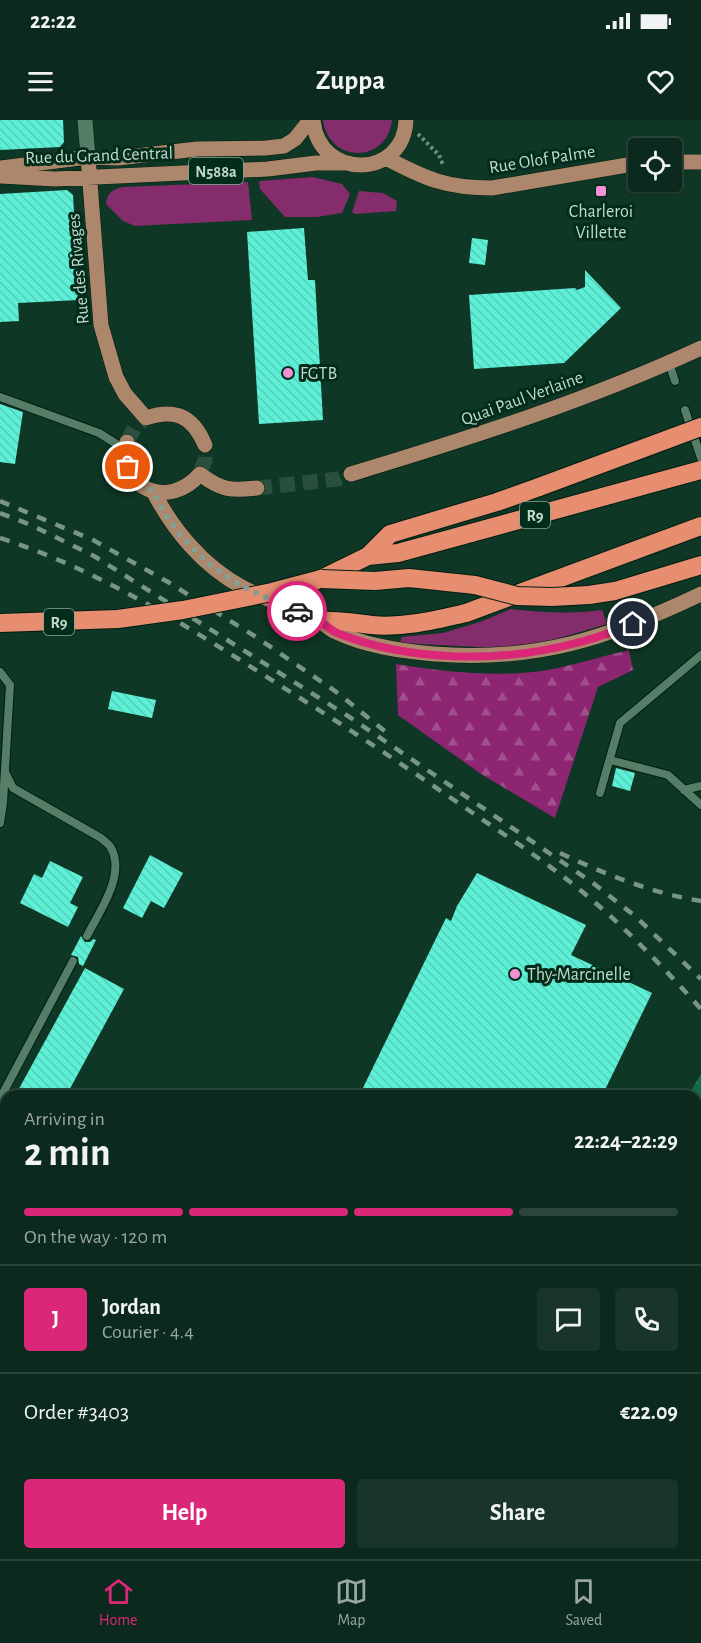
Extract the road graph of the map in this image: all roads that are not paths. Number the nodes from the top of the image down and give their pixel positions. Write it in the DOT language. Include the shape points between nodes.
graph roads {
  1 [pos="85,120"];
  2 [pos="311,120"];
  3 [pos="406,122"];
  4 [pos="87,157"];
  5 [pos="386,158"];
  6 [pos="682,162"];
  7 [pos="701,162"];
  8 [pos="342,163"];
  9 [pos="628,165"];
  10 [pos="0,168"];
  11 [pos="0,176"];
  12 [pos="89,177"];
  13 [pos="701,348"];
  14 [pos="669,363"];
  15 [pos="675,381"];
  16 [pos="0,398"];
  17 [pos="685,410"];
  18 [pos="701,427"];
  19 [pos="127,442"];
  20 [pos="205,445"];
  21 [pos="701,458"];
  22 [pos="128,467"];
  23 [pos="701,470"];
  24 [pos="351,474"];
  25 [pos="257,488"];
  26 [pos="153,491"];
  27 [pos="701,526"];
  28 [pos="368,556"];
  29 [pos="701,565"];
  30 [pos="321,579"];
  31 [pos="701,594"];
  32 [pos="320,621"];
  33 [pos="0,623"];
  34 [pos="701,655"];
  35 [pos="0,672"];
  36 [pos="5,685"];
  37 [pos="3,752"];
  38 [pos="610,760"];
  39 [pos="5,772"];
  40 [pos="701,786"];
  41 [pos="684,790"];
  42 [pos="600,793"];
  43 [pos="701,805"];
  44 [pos="0,823"];
  45 [pos="87,936"];
  46 [pos="74,961"];
  47 [pos="5,1090"];
  1 -- 4 [label="street"];
  2 -- 4 [label="main road, Rue du Grand Central / N588a" via="284,146"];
  2 -- 8 [label="main road, N588a" via="320,144"];
  3 -- 5 [label="main road" via="403,137"];
  4 -- 10 [label="main road, Rue du Grand Central / N588a"];
  4 -- 12 [label="main road, Rue des Rivages"];
  5 -- 8 [label="main road, N588a" via="357,166"];
  5 -- 9 [label="main road, Rue Olof Palme" via="451,186 492,188"];
  6 -- 7 [label="main road"];
  8 -- 12 [label="main road, Rue du Grand Central / N588a"];
  11 -- 12 [label="main road, Rue du Grand Central / N588a"];
  12 -- 20 [label="main road, Rue des Rivages" via="101,325 124,394 146,418 160,413 189,420"];
  13 -- 14 [label="main road, Quai Paul Verlaine"];
  14 -- 15 [label="lane"];
  14 -- 24 [label="main road, Quai Paul Verlaine" via="470,438"];
  16 -- 22 [label="lane" via="99,433 118,445"];
  17 -- 21 [label="lane"];
  18 -- 28 [label="highway, bridge" via="497,502 390,534"];
  19 -- 22 [label="main road"];
  22 -- 26 [label="main road" via="139,483"];
  23 -- 28 [label="highway, R9" via="398,553"];
  25 -- 26 [label="main road" via="219,488 200,474 180,491"];
  26 -- 32 [label="main road" via="180,535 209,564 241,586"];
  27 -- 32 [label="highway" via="466,613 433,621 373,625"];
  28 -- 30 [label="highway, R9"];
  29 -- 30 [label="highway, bridge" via="615,591 552,597 517,596 428,579"];
  30 -- 33 [label="highway, R9, bridge" via="150,615"];
  31 -- 32 [label="main road" via="576,644 504,655 412,652 335,632"];
  34 -- 38 [label="lane" via="620,723"];
  35 -- 36 [label="lane"];
  36 -- 37 [label="lane"];
  37 -- 39 [label="lane"];
  38 -- 41 [label="lane" via="668,775"];
  38 -- 42 [label="lane"];
  39 -- 44 [label="lane"];
  39 -- 45 [label="lane" via="13,788 101,838 111,848 115,865 113,884"];
  40 -- 41 [label="lane"];
  41 -- 43 [label="lane"];
  46 -- 47 [label="lane"];
}
